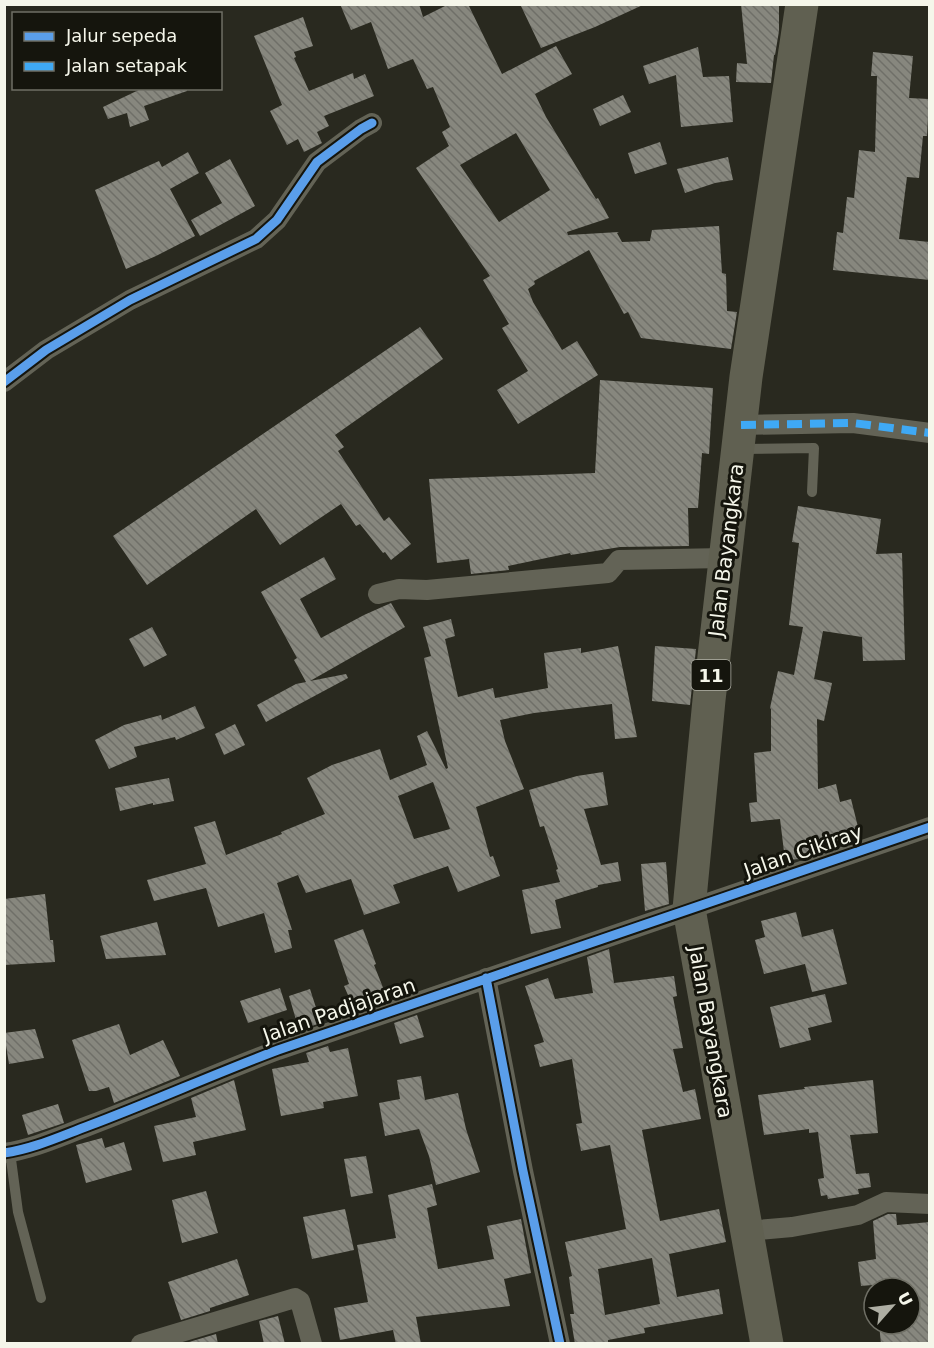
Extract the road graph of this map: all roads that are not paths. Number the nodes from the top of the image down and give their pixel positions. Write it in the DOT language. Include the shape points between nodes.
graph roads {
  1 [pos="802,4"];
  2 [pos="372,123"];
  3 [pos="4,382"];
  4 [pos="930,433"];
  5 [pos="739,437"];
  6 [pos="812,492"];
  7 [pos="724,558"];
  8 [pos="378,594"];
  9 [pos="930,826"];
  10 [pos="689,909"];
  11 [pos="486,978"];
  12 [pos="7,1152"];
  13 [pos="930,1204"];
  14 [pos="746,1231"];
  15 [pos="41,1298"];
  16 [pos="141,1344"];
  17 [pos="312,1344"];
  18 [pos="560,1344"];
  19 [pos="767,1344"];
  1 -- 5 [label="highway, Jalan Bayangkara / 11"];
  2 -- 3 [label="street" via="317,162 277,220 256,239 130,300 46,350"];
  4 -- 5 [label="street" via="853,423"];
  5 -- 6 [label="lane" via="814,448"];
  5 -- 7 [label="highway, Jalan Bayangkara / 11"];
  7 -- 8 [label="street" via="619,560 608,573 427,590 399,589"];
  7 -- 10 [label="highway, Jalan Bayangkara / 11"];
  9 -- 10 [label="street, Jalan Cikiray"];
  10 -- 11 [label="street, Jalan Padjajaran"];
  10 -- 14 [label="highway, Jalan Bayangkara / 11"];
  11 -- 12 [label="street, Jalan Padjajaran" via="278,1050 21,1151"];
  11 -- 18 [label="street"];
  12 -- 15 [label="lane"];
  13 -- 14 [label="street" via="886,1202 858,1215"];
  14 -- 19 [label="highway, Jalan Bayangkara / 11"];
  16 -- 17 [label="street" via="295,1298 300,1301"];
}
